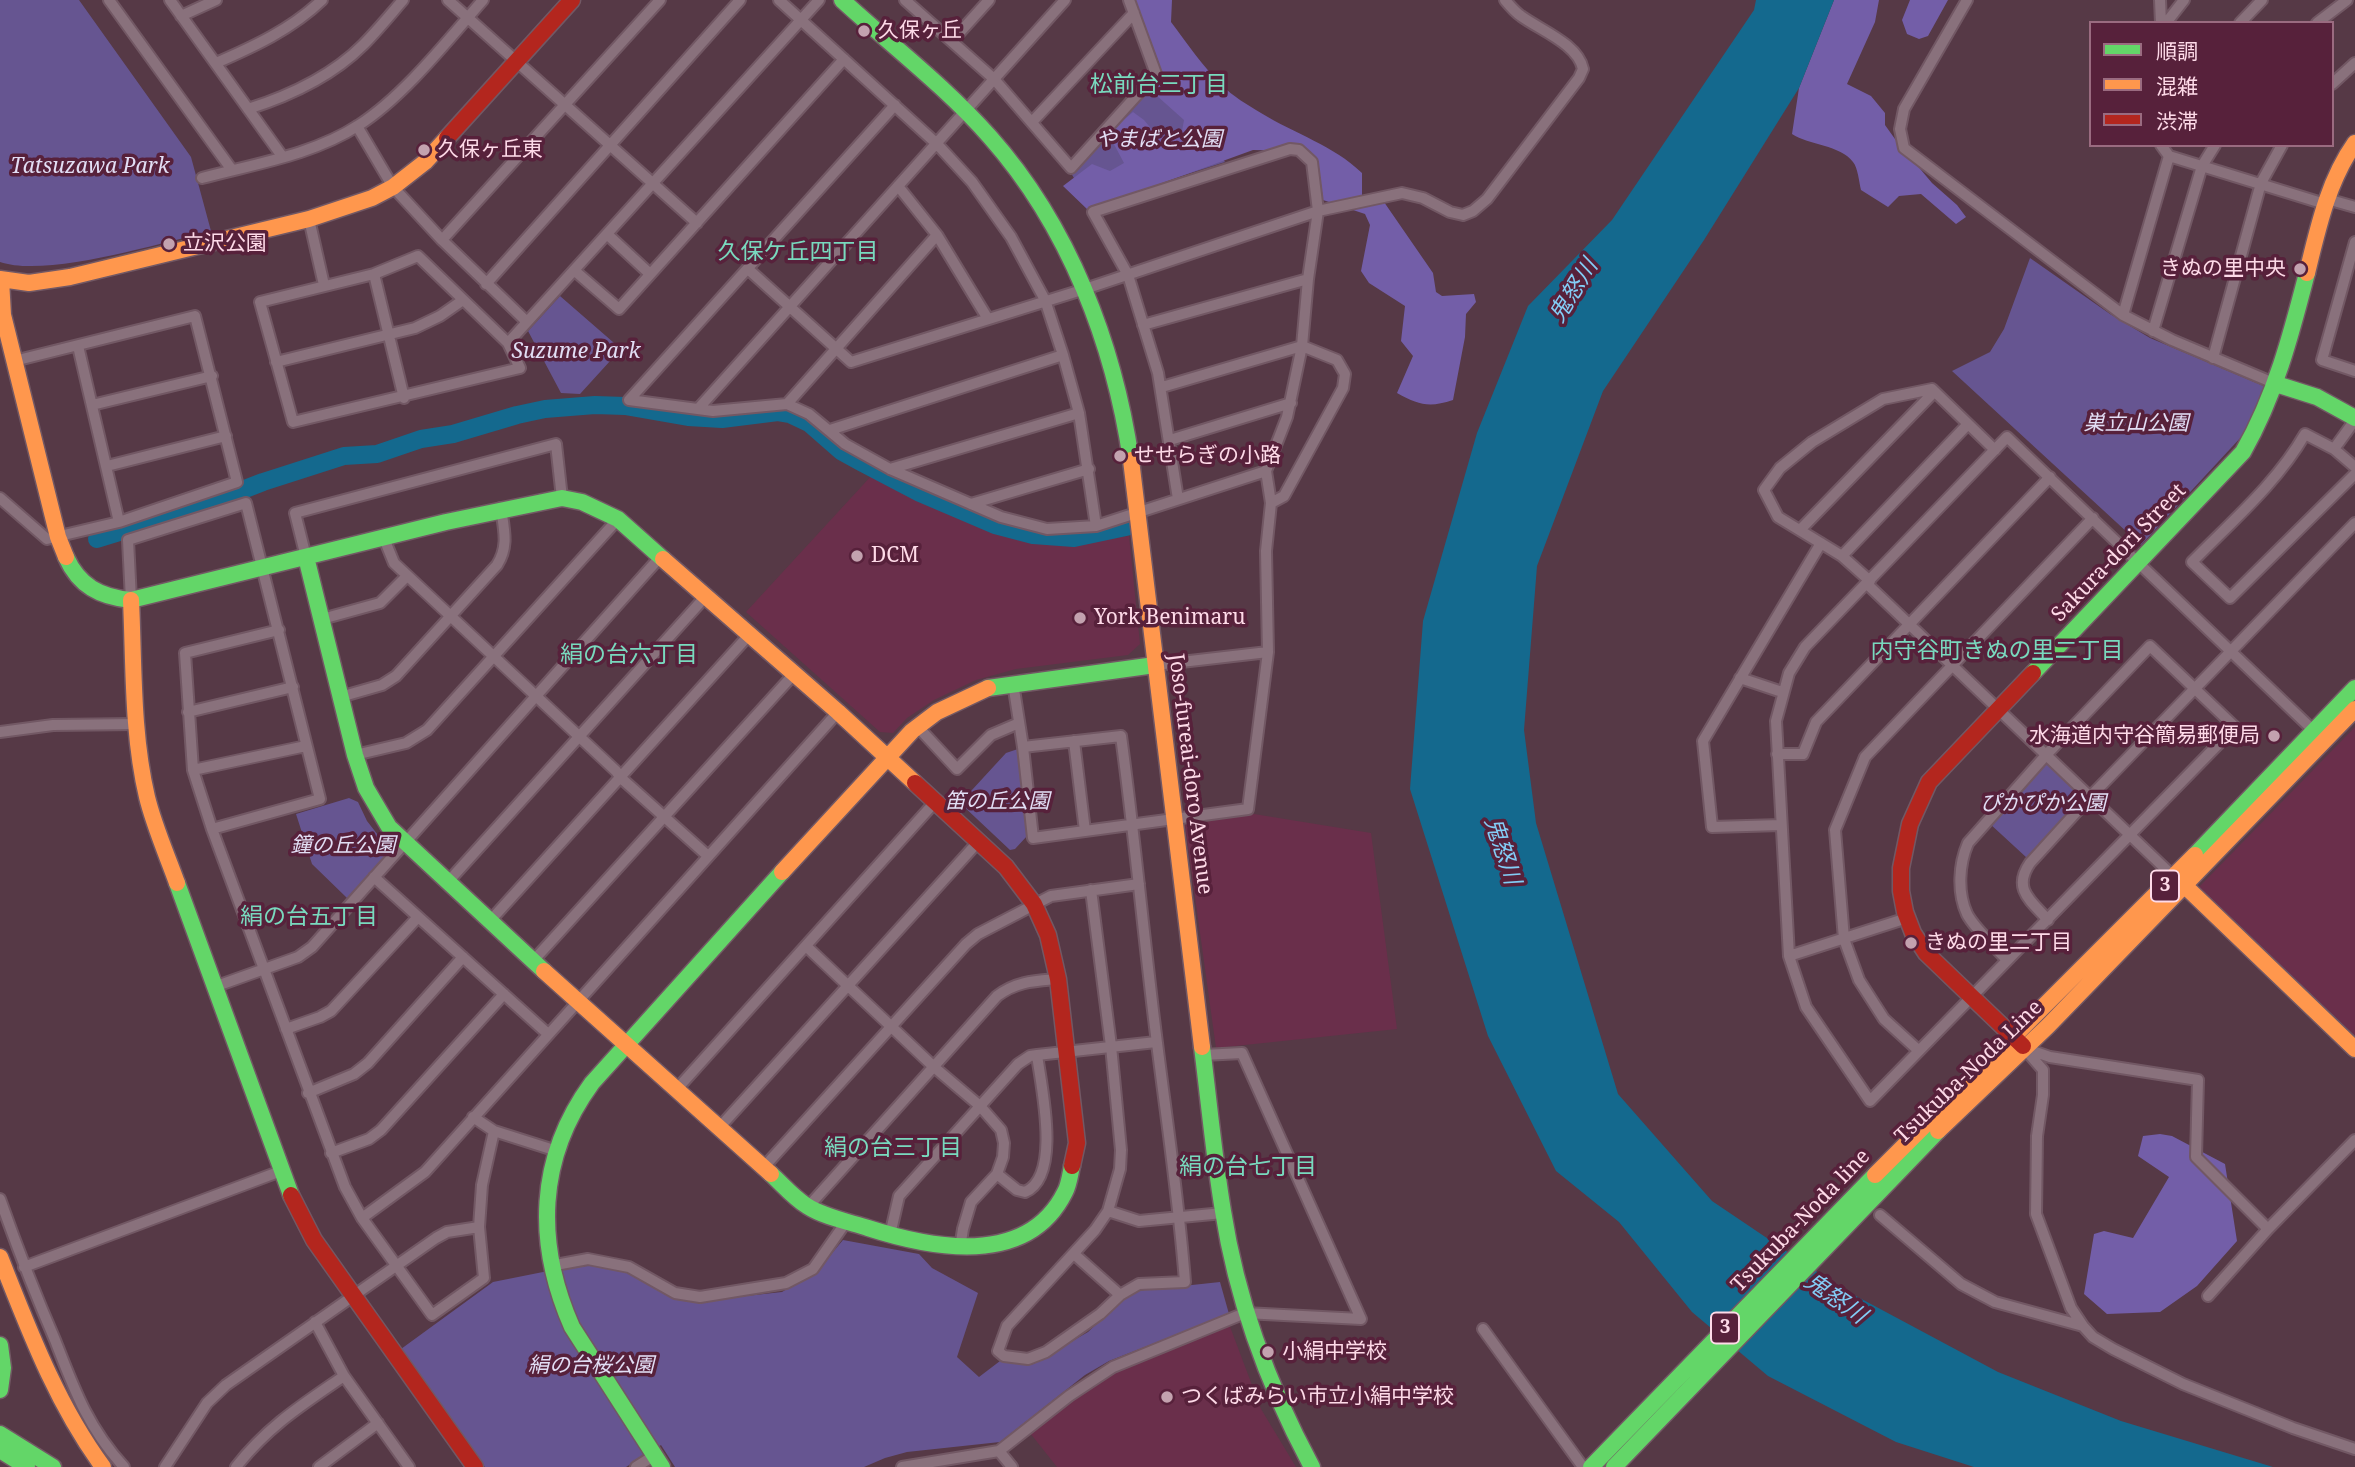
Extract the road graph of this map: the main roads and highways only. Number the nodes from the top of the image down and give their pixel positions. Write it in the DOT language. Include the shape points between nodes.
graph roads {
  1 [pos="572,0"];
  2 [pos="842,0"];
  3 [pos="2355,143"];
  4 [pos="1,280"];
  5 [pos="2276,384"];
  6 [pos="2355,419"];
  7 [pos="306,557"];
  8 [pos="131,600"];
  9 [pos="1155,665"];
  10 [pos="2355,688"];
  11 [pos="2355,709"];
  12 [pos="885,758"];
  13 [pos="2179,882"];
  14 [pos="2019,1043"];
  15 [pos="627,1044"];
  16 [pos="2355,1049"];
  17 [pos="1860,1200"];
  18 [pos="0,1257"];
  19 [pos="0,1345"];
  20 [pos="0,1390"];
  21 [pos="0,1434"];
  22 [pos="0,1450"];
  23 [pos="658,1461"];
  24 [pos="1590,1465"];
  25 [pos="27,1467"];
  26 [pos="53,1467"];
  27 [pos="103,1467"];
  28 [pos="475,1467"];
  29 [pos="1312,1467"];
  30 [pos="1614,1467"];
  1 -- 4 [label="main road" via="425,162 393,187 309,219 70,277 29,283"];
  2 -- 9 [label="main road, Joso-fureai-doro Avenue" via="989,136 1057,234 1085,289 1118,386"];
  3 -- 5 [label="main road, Sakura-dori Street" via="2339,167 2326,201"];
  4 -- 8 [label="main road" via="14,360 66,561 95,592 110,600"];
  5 -- 6 [label="main road" via="2317,397"];
  5 -- 14 [label="main road, Sakura-dori Street" via="2243,452 1929,782 1918,800 1902,845 1900,871 1907,918 1926,954"];
  7 -- 8 [label="main road"];
  7 -- 12 [label="main road" via="501,508 562,498 582,502 618,519"];
  7 -- 15 [label="main road" via="355,755 376,809 446,883"];
  8 -- 28 [label="main road" via="136,724 147,799 281,1171 314,1240"];
  9 -- 12 [label="main road" via="982,689 918,726"];
  9 -- 29 [label="main road, Joso-fureai-doro Avenue" via="1223,1213 1245,1313 1267,1375"];
  10 -- 13 [label="main road, Tsukuba-Noda Line / 3"];
  11 -- 13 [label="main road, Tsukuba-Noda Line / 3"];
  12 -- 15 [label="main road"];
  12 -- 15 [label="main road" via="1006,867 1034,904 1048,935 1058,979 1077,1143 1069,1187 1056,1208 1022,1237 1002,1245 960,1248 890,1236 846,1222 808,1207"];
  13 -- 14 [label="main road, Tsukuba-Noda Line / 3"];
  13 -- 16 [label="main road"];
  14 -- 17 [label="main road, Tsukuba-Noda Line / 3" via="1928,1141"];
  15 -- 23 [label="main road" via="571,1113 556,1151 546,1227 550,1266 572,1327"];
  17 -- 24 [label="main road, Tsukuba-Noda line / 3"];
  17 -- 30 [label="main road, Tsukuba-Noda Line / 3"];
  18 -- 27 [label="main road" via="78,1432"];
  19 -- 20 [label="main road"];
  21 -- 26 [label="main road"];
  22 -- 25 [label="main road"];
}
